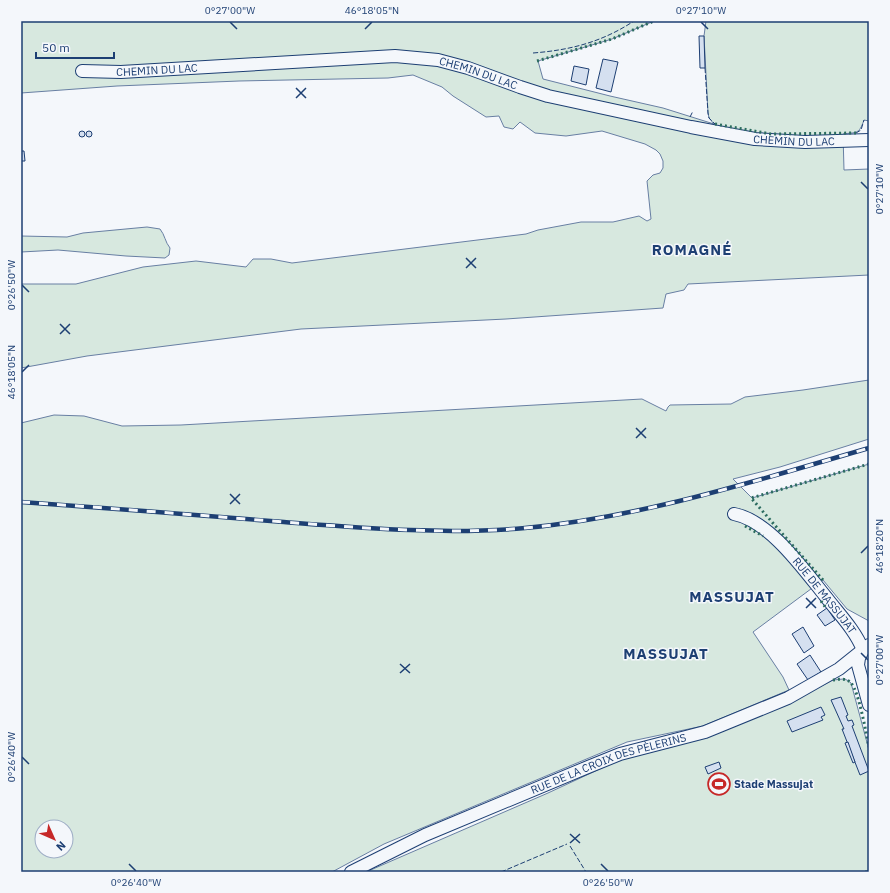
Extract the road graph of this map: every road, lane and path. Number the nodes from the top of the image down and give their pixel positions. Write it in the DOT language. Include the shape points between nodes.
graph roads {
  1 [pos="82,71"];
  2 [pos="869,140"];
  3 [pos="734,514"];
  4 [pos="866,648"];
  5 [pos="869,705"];
  6 [pos="351,872"];
  1 -- 2 [label="street, CHEMIN DU LAC" via="121,72 395,56 438,60 548,96 755,140"];
  3 -- 4 [label="street, RUE DE MASSUJAT" via="749,519 781,545 843,619 860,644"];
  4 -- 5 [label="street" via="859,658 858,665"];
  4 -- 6 [label="street, RUE DE LA CROIX DES PÈLERINS" via="839,669 788,698 705,732 620,754 425,835"];
}
